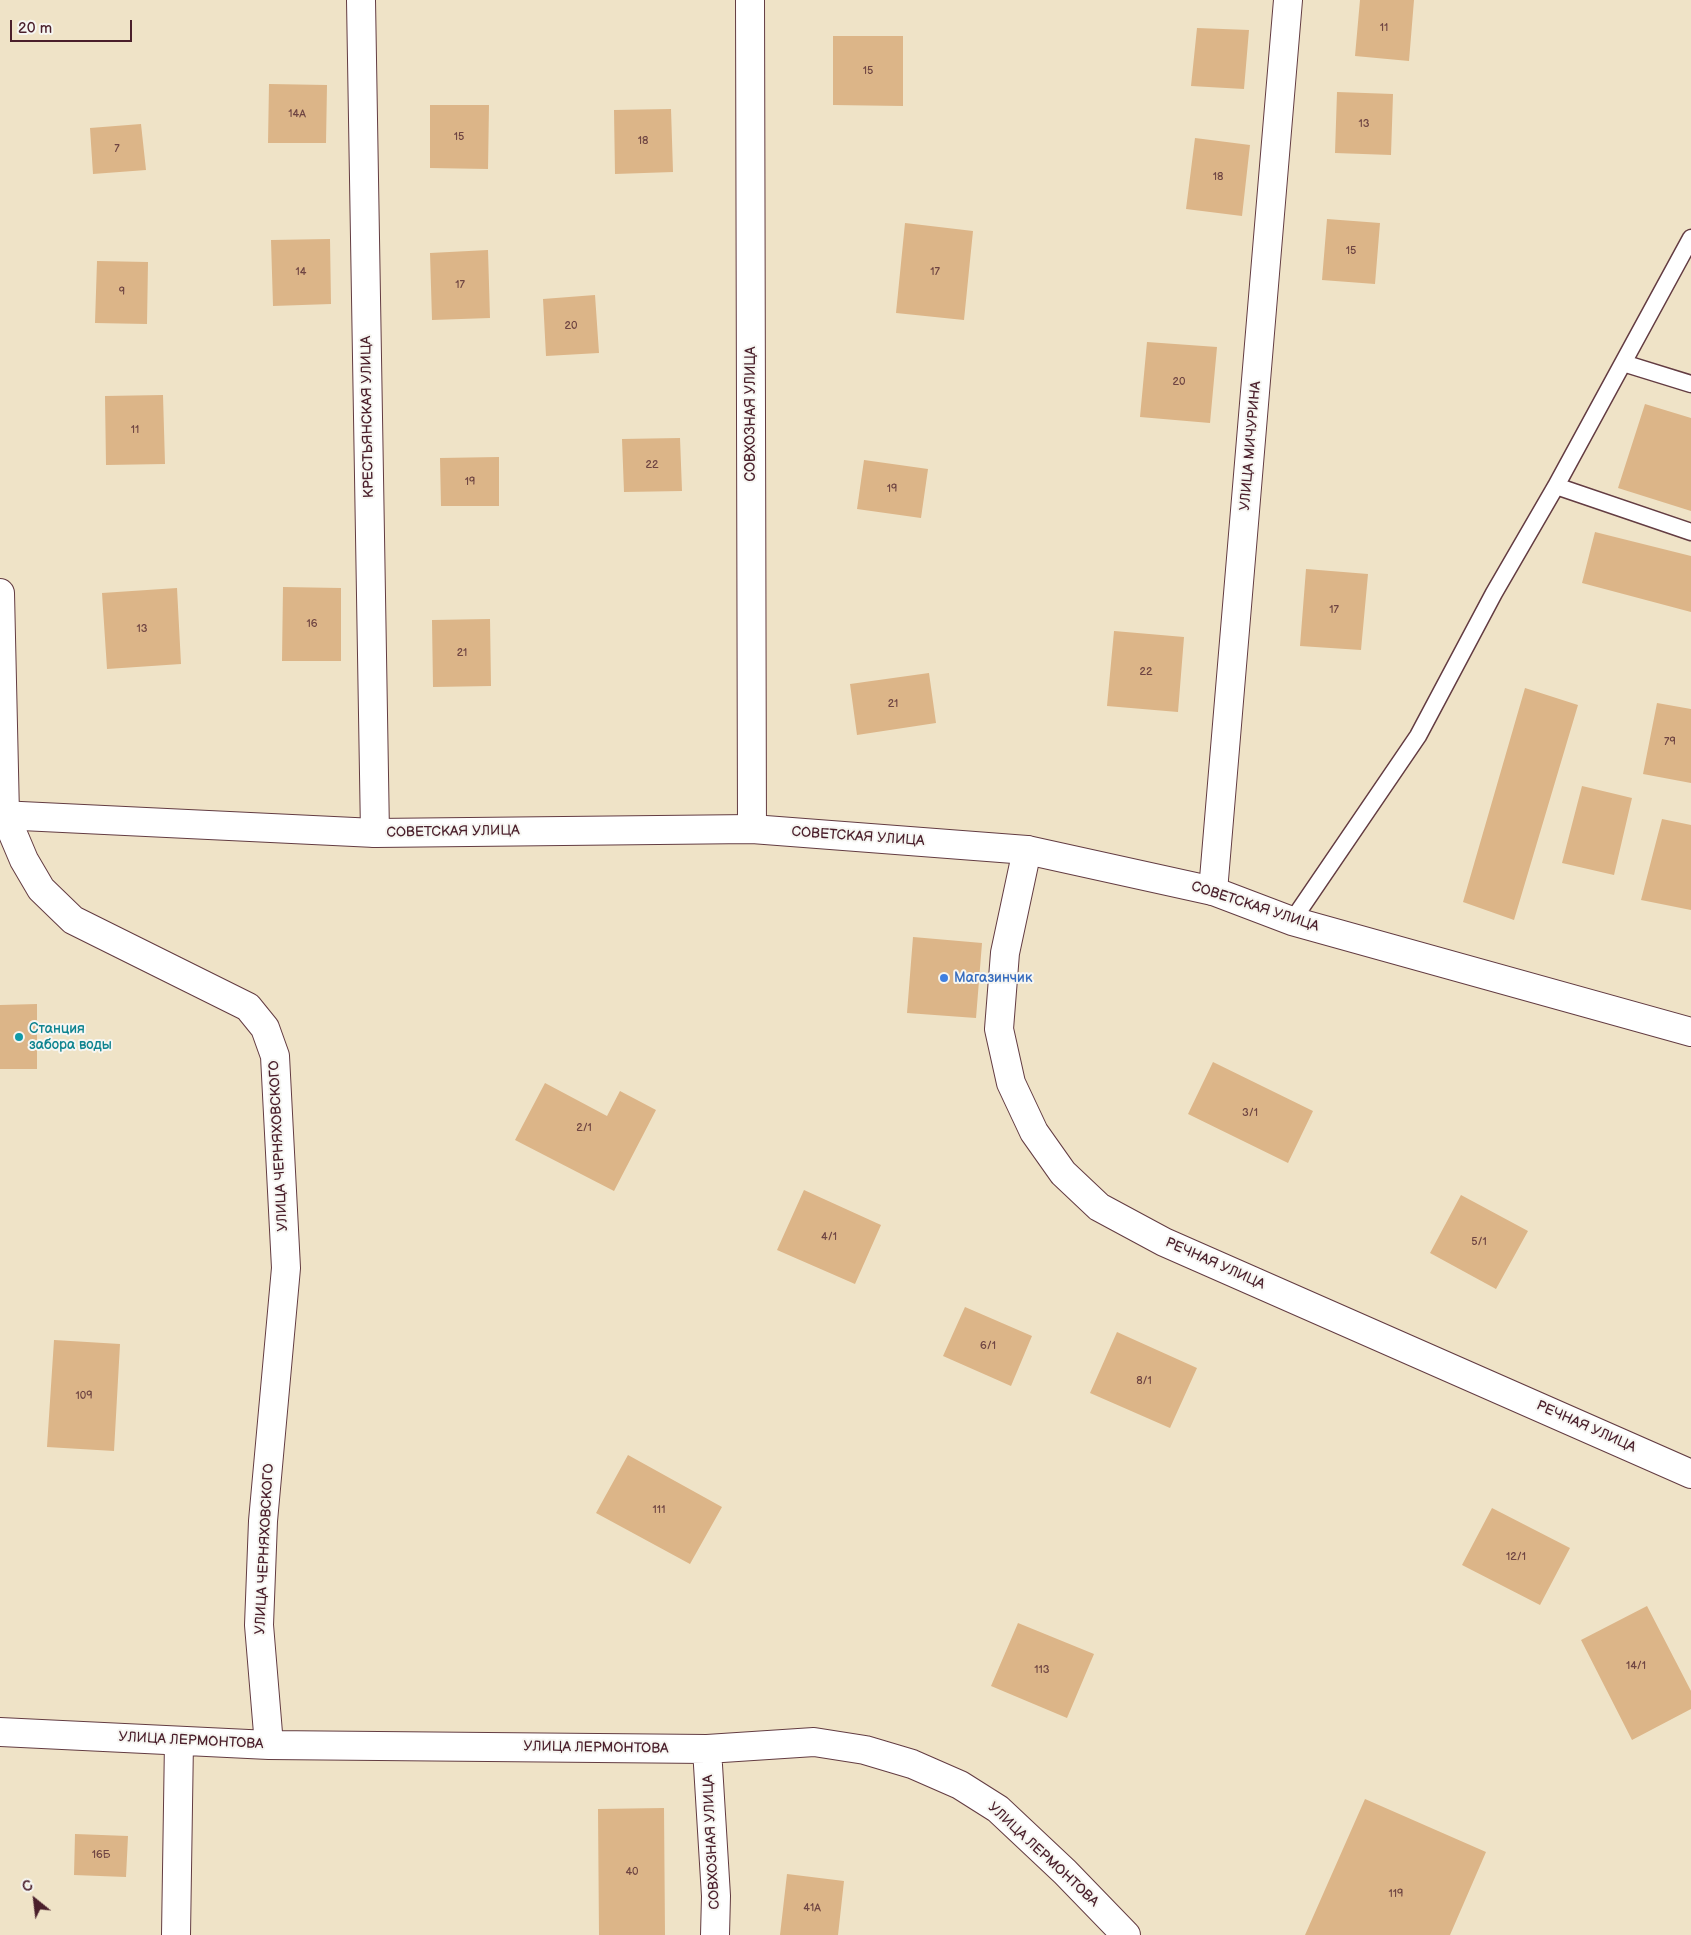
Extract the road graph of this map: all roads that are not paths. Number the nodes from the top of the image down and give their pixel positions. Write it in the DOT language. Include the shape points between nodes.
graph roads {
  1 [pos="361,0"];
  2 [pos="750,0"];
  3 [pos="1288,0"];
  4 [pos="1691,238"];
  5 [pos="1623,363"];
  6 [pos="1691,384"];
  7 [pos="1556,486"];
  8 [pos="1691,532"];
  9 [pos="0,593"];
  10 [pos="2,815"];
  11 [pos="752,828"];
  12 [pos="375,833"];
  13 [pos="1027,850"];
  14 [pos="1213,891"];
  15 [pos="1292,920"];
  16 [pos="1691,1032"];
  17 [pos="1691,1474"];
  18 [pos="0,1732"];
  19 [pos="179,1741"];
  20 [pos="269,1745"];
  21 [pos="707,1749"];
  22 [pos="176,1935"];
  23 [pos="716,1935"];
  24 [pos="1126,1935"];
  1 -- 12 [label="street, КРЕСТЬЯНСКАЯ УЛИЦА"];
  2 -- 11 [label="street, СОВХОЗНАЯ УЛИЦА"];
  3 -- 14 [label="street, УЛИЦА МИЧУРИНА"];
  4 -- 5 [label="lane"];
  5 -- 6 [label="lane"];
  5 -- 7 [label="lane"];
  7 -- 8 [label="lane"];
  7 -- 15 [label="lane" via="1494,593 1418,736"];
  9 -- 10 [label="street, УЛИЦА ЧЕРНЯХОВСКОГО"];
  10 -- 12 [label="street, СОВЕТСКАЯ УЛИЦА"];
  10 -- 20 [label="street, УЛИЦА ЧЕРНЯХОВСКОГО" via="41,889 73,920 248,1007 265,1028 275,1056 286,1268 263,1522 259,1625"];
  11 -- 12 [label="street, СОВЕТСКАЯ УЛИЦА"];
  11 -- 13 [label="street, СОВЕТСКАЯ УЛИЦА"];
  13 -- 14 [label="street, СОВЕТСКАЯ УЛИЦА"];
  13 -- 17 [label="street, РЕЧНАЯ УЛИЦА" via="1005,953 999,1030 1011,1083 1034,1132 1062,1172 1098,1207 1164,1242"];
  14 -- 15 [label="street, СОВЕТСКАЯ УЛИЦА"];
  15 -- 16 [label="street, СОВЕТСКАЯ УЛИЦА"];
  18 -- 19 [label="street, УЛИЦА ЛЕРМОНТОВА"];
  19 -- 20 [label="street, УЛИЦА ЛЕРМОНТОВА"];
  19 -- 22 [label="street"];
  20 -- 21 [label="street, УЛИЦА ЛЕРМОНТОВА"];
  21 -- 23 [label="street, СОВХОЗНАЯ УЛИЦА"];
  21 -- 24 [label="street, УЛИЦА ЛЕРМОНТОВА" via="814,1742 865,1750 912,1764 960,1785 998,1809"];
}
